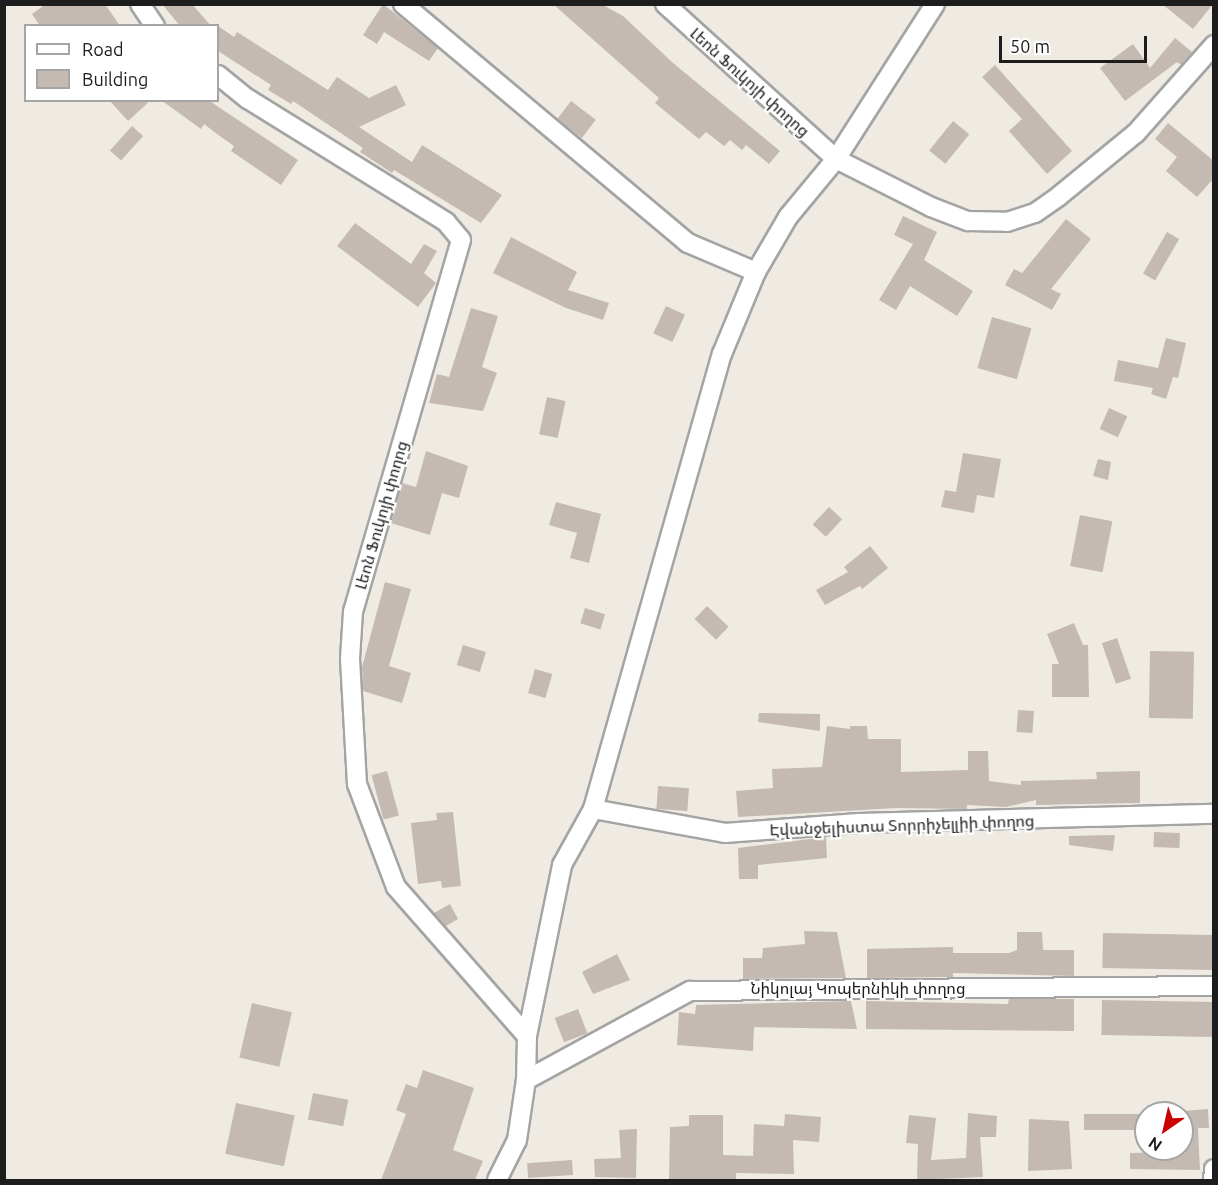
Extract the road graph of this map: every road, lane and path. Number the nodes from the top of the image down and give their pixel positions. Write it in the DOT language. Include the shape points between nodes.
graph roads {
  1 [pos="140,4"];
  2 [pos="403,4"];
  3 [pos="665,4"];
  4 [pos="935,4"];
  5 [pos="154,24"];
  6 [pos="1214,45"];
  7 [pos="219,76"];
  8 [pos="836,159"];
  9 [pos="756,272"];
  10 [pos="593,809"];
  11 [pos="1214,814"];
  12 [pos="1214,986"];
  13 [pos="527,1036"];
  14 [pos="526,1080"];
  15 [pos="1214,1169"];
  16 [pos="496,1180"];
  17 [pos="1213,1180"];
  1 -- 5 [label="street"];
  2 -- 9 [label="street" via="688,243"];
  3 -- 8 [label="street, Լեոն Ֆուկոյի փողոց"];
  4 -- 8 [label="street"];
  6 -- 8 [label="street, Լեոն Ֆուկոյի փողոց" via="1136,133 1035,213 1007,222 968,221 931,207"];
  7 -- 13 [label="street, Լեոն Ֆուկոյի փողոց" via="248,99 446,222 461,240 353,612 350,659 357,784 396,887"];
  8 -- 9 [label="street" via="788,217"];
  9 -- 10 [label="street" via="722,354"];
  10 -- 11 [label="street, Էվանջելիստա Տորրիչելլիի փողոց" via="725,833 859,823"];
  10 -- 13 [label="street" via="562,865"];
  12 -- 14 [label="street, Նիկոլայ Կոպերնիկի փողոց" via="690,991"];
  13 -- 14 [label="street"];
  14 -- 16 [label="street" via="517,1140"];
  15 -- 17 [label="street"];
}
